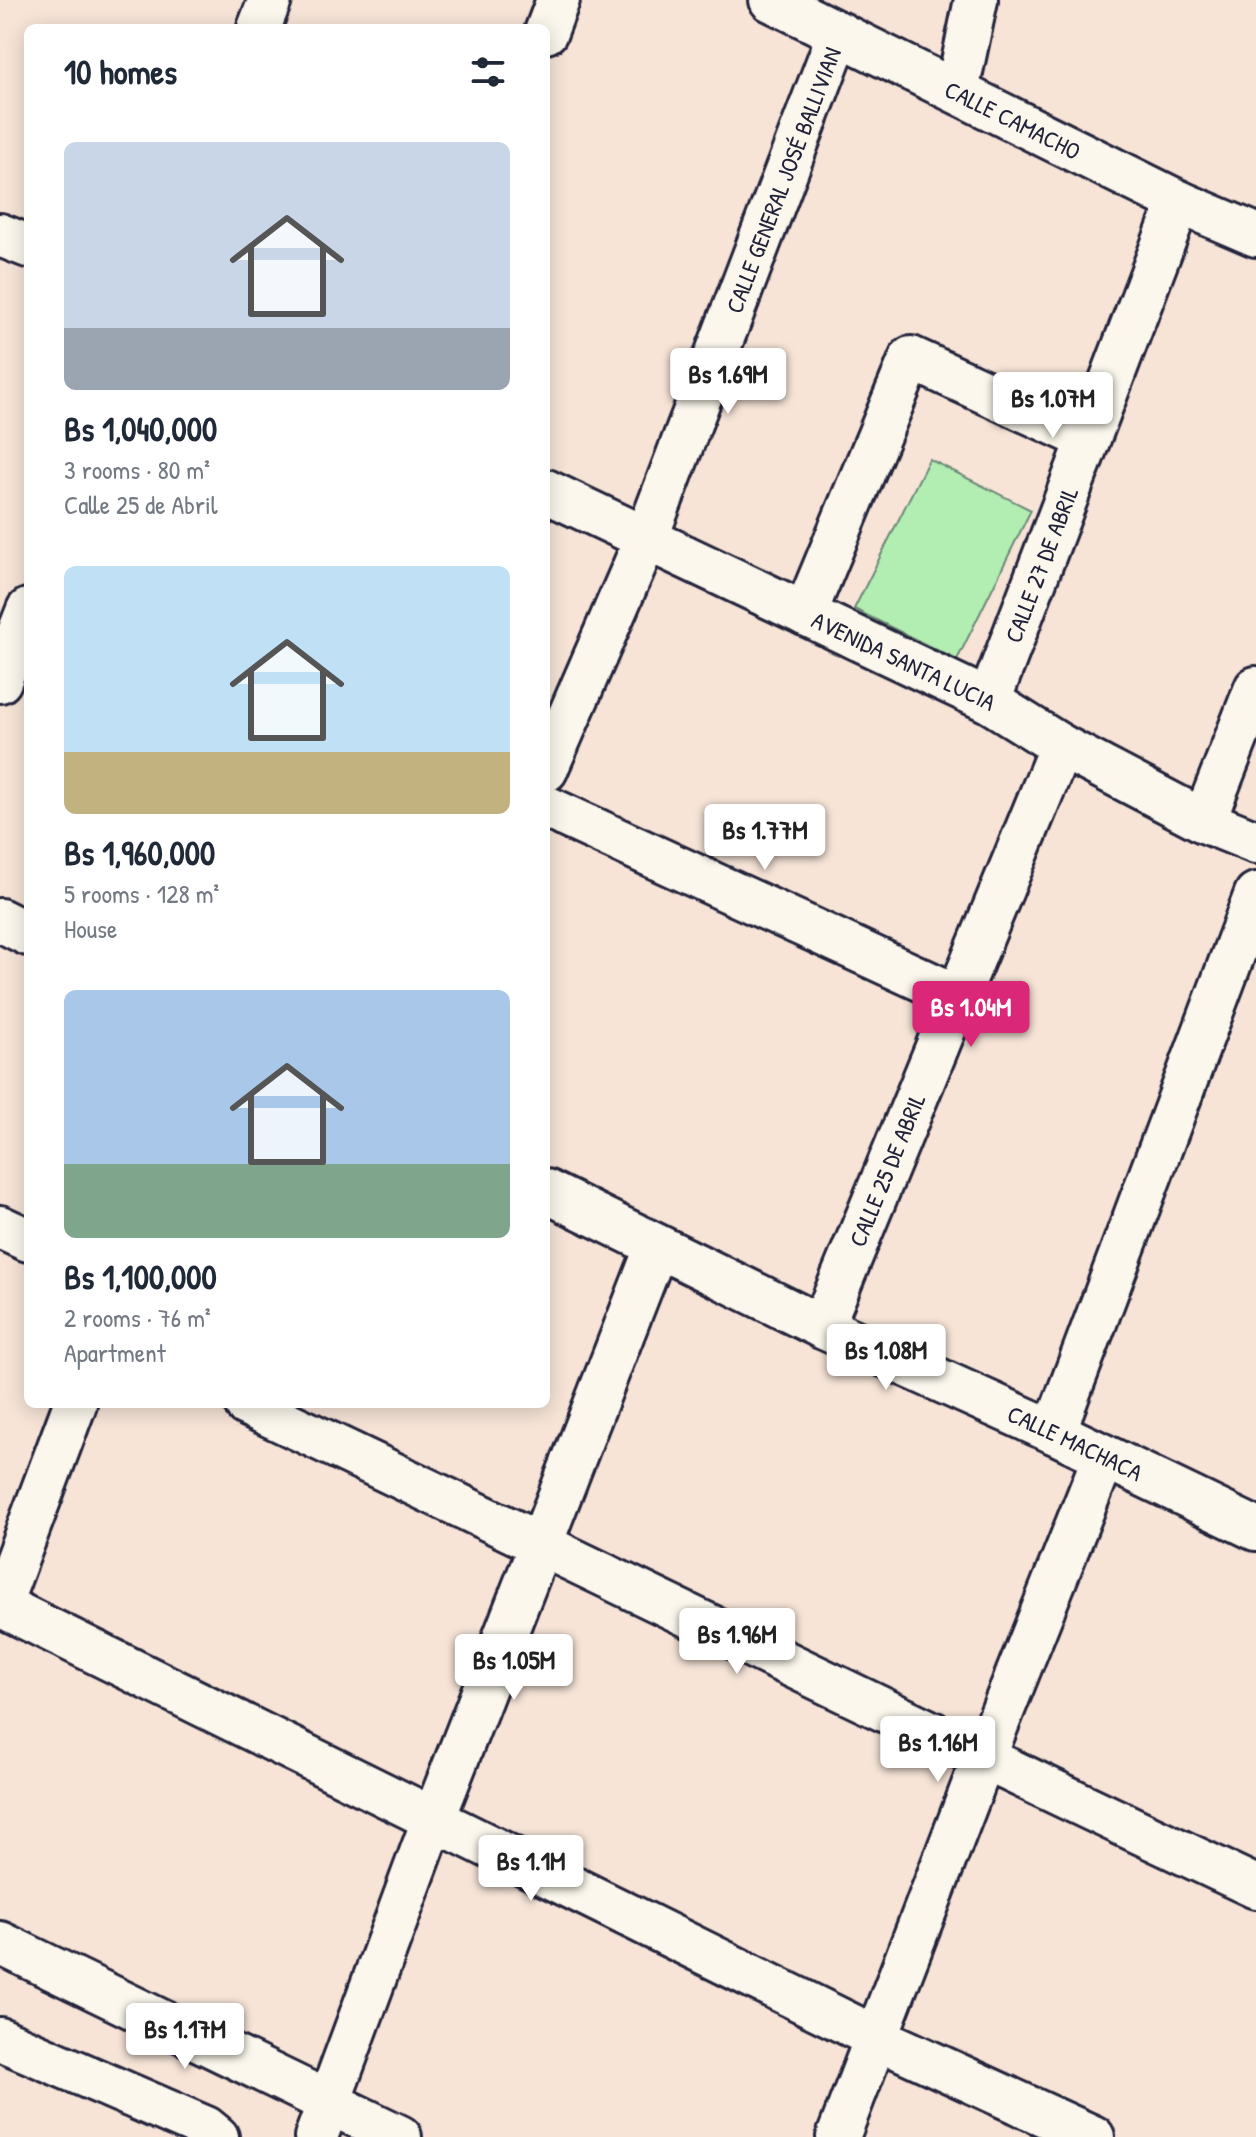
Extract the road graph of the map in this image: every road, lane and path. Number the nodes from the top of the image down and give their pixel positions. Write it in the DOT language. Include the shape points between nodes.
graph roads {
  1 [pos="270,0"];
  2 [pos="558,0"];
  3 [pos="771,0"];
  4 [pos="976,0"];
  5 [pos="261,24"];
  6 [pos="549,24"];
  7 [pos="839,33"];
  8 [pos="957,91"];
  9 [pos="1179,202"];
  10 [pos="1253,226"];
  11 [pos="0,235"];
  12 [pos="24,244"];
  13 [pos="1088,439"];
  14 [pos="550,493"];
  15 [pos="646,539"];
  16 [pos="805,614"];
  17 [pos="24,620"];
  18 [pos="0,681"];
  19 [pos="1256,688"];
  20 [pos="989,701"];
  21 [pos="1061,746"];
  22 [pos="550,761"];
  23 [pos="550,809"];
  24 [pos="1204,821"];
  25 [pos="1256,842"];
  26 [pos="1256,894"];
  27 [pos="0,920"];
  28 [pos="24,932"];
  29 [pos="957,996"];
  30 [pos="550,1193"];
  31 [pos="0,1227"];
  32 [pos="24,1238"];
  33 [pos="657,1246"];
  34 [pos="822,1327"];
  35 [pos="73,1408"];
  36 [pos="254,1408"];
  37 [pos="1054,1432"];
  38 [pos="1104,1457"];
  39 [pos="15,1520"];
  40 [pos="1256,1529"];
  41 [pos="541,1543"];
  42 [pos="0,1604"];
  43 [pos="983,1760"];
  44 [pos="434,1818"];
  45 [pos="1256,1887"];
  46 [pos="0,1943"];
  47 [pos="877,2038"];
  48 [pos="0,2039"];
  49 [pos="323,2121"];
  50 [pos="217,2137"];
  51 [pos="400,2137"];
  52 [pos="838,2137"];
  53 [pos="1093,2137"];
  1 -- 5 [label="street"];
  2 -- 6 [label="street"];
  3 -- 7 [label="street, CALLE CAMACHO"];
  4 -- 8 [label="street"];
  7 -- 8 [label="street, CALLE CAMACHO"];
  7 -- 15 [label="street, CALLE GENERAL JOSÉ BALLIVIAN"];
  8 -- 9 [label="street, CALLE CAMACHO"];
  9 -- 10 [label="street, CALLE CAMACHO"];
  9 -- 13 [label="street, CALLE 27 DE ABRIL"];
  11 -- 12 [label="street"];
  13 -- 16 [label="street" via="911,358"];
  13 -- 20 [label="street, CALLE 27 DE ABRIL"];
  14 -- 15 [label="street, AVENIDA SANTA LUCIA"];
  15 -- 16 [label="street, AVENIDA SANTA LUCIA"];
  15 -- 22 [label="street, CALLE GENERAL JOSÉ BALLIVIAN"];
  16 -- 20 [label="street, AVENIDA SANTA LUCIA"];
  17 -- 18 [label="street"];
  19 -- 24 [label="street"];
  20 -- 21 [label="street, AVENIDA SANTA LUCIA"];
  21 -- 24 [label="street, AVENIDA SANTA LUCIA"];
  21 -- 29 [label="street, CALLE 25 DE ABRIL"];
  23 -- 29 [label="street"];
  24 -- 25 [label="street, AVENIDA SANTA LUCIA"];
  26 -- 37 [label="street"];
  27 -- 28 [label="street"];
  29 -- 34 [label="street, CALLE 25 DE ABRIL"];
  30 -- 33 [label="street, CALLE MACHACA"];
  31 -- 32 [label="street"];
  33 -- 34 [label="street, CALLE MACHACA"];
  33 -- 41 [label="street"];
  34 -- 37 [label="street, CALLE MACHACA"];
  35 -- 39 [label="street"];
  36 -- 41 [label="street"];
  37 -- 38 [label="street, CALLE MACHACA"];
  38 -- 40 [label="street, CALLE MACHACA"];
  38 -- 43 [label="street"];
  39 -- 42 [label="street"];
  41 -- 43 [label="street"];
  41 -- 44 [label="street"];
  42 -- 44 [label="street"];
  43 -- 45 [label="street"];
  43 -- 47 [label="street"];
  44 -- 47 [label="street"];
  44 -- 49 [label="street"];
  46 -- 49 [label="street"];
  47 -- 52 [label="street"];
  47 -- 53 [label="street"];
  48 -- 50 [label="street"];
  49 -- 51 [label="street"];
}
